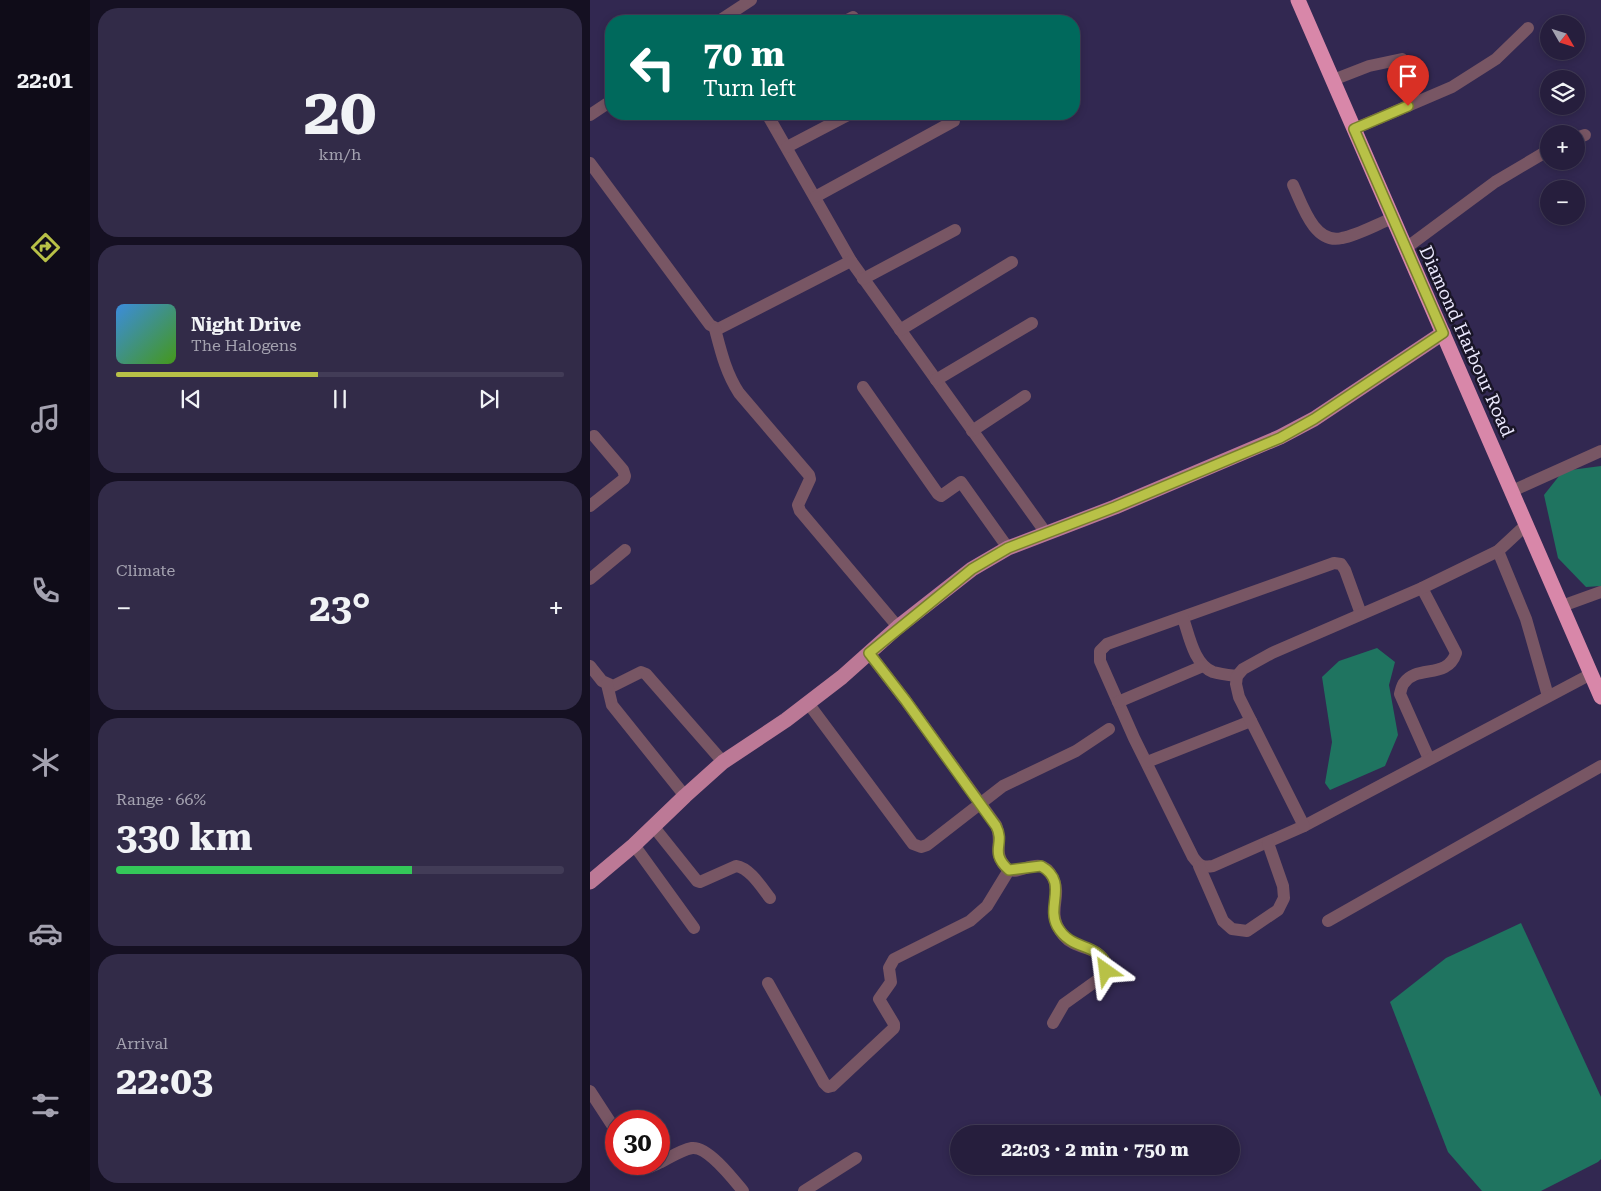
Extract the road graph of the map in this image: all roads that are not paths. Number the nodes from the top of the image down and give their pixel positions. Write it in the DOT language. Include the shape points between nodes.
graph roads {
  1 [pos="751,0"];
  2 [pos="1298,0"];
  3 [pos="728,15"];
  4 [pos="1528,28"];
  5 [pos="1402,59"];
  6 [pos="1333,80"];
  7 [pos="605,105"];
  8 [pos="590,116"];
  9 [pos="771,120"];
  10 [pos="839,120"];
  11 [pos="954,121"];
  12 [pos="1354,129"];
  13 [pos="787,147"];
  14 [pos="1540,155"];
  15 [pos="590,163"];
  16 [pos="1293,185"];
  17 [pos="815,197"];
  18 [pos="1393,218"];
  19 [pos="955,230"];
  20 [pos="1406,248"];
  21 [pos="851,261"];
  22 [pos="1012,262"];
  23 [pos="863,280"];
  24 [pos="1032,323"];
  25 [pos="715,329"];
  26 [pos="900,330"];
  27 [pos="1443,333"];
  28 [pos="936,380"];
  29 [pos="863,387"];
  30 [pos="1025,396"];
  31 [pos="972,430"];
  32 [pos="594,436"];
  33 [pos="1601,451"];
  34 [pos="1512,491"];
  35 [pos="590,506"];
  36 [pos="1526,525"];
  37 [pos="1046,533"];
  38 [pos="1008,548"];
  39 [pos="626,550"];
  40 [pos="1498,551"];
  41 [pos="590,579"];
  42 [pos="1422,588"];
  43 [pos="1601,592"];
  44 [pos="1562,606"];
  45 [pos="1361,614"];
  46 [pos="1182,618"];
  47 [pos="898,627"];
  48 [pos="869,653"];
  49 [pos="590,666"];
  50 [pos="1203,666"];
  51 [pos="1595,674"];
  52 [pos="1237,676"];
  53 [pos="607,684"];
  54 [pos="1548,696"];
  55 [pos="1601,697"];
  56 [pos="1118,702"];
  57 [pos="808,703"];
  58 [pos="1251,720"];
  59 [pos="1109,729"];
  60 [pos="1429,759"];
  61 [pos="724,762"];
  62 [pos="1147,762"];
  63 [pos="1601,766"];
  64 [pos="685,796"];
  65 [pos="981,804"];
  66 [pos="653,826"];
  67 [pos="1304,826"];
  68 [pos="1268,843"];
  69 [pos="634,845"];
  70 [pos="1199,866"];
  71 [pos="1009,870"];
  72 [pos="590,882"];
  73 [pos="770,898"];
  74 [pos="1328,921"];
  75 [pos="694,928"];
  76 [pos="768,983"];
  77 [pos="1053,1022"];
  78 [pos="590,1091"];
  79 [pos="605,1114"];
  80 [pos="670,1158"];
  81 [pos="856,1158"];
  82 [pos="743,1191"];
  83 [pos="804,1191"];
  1 -- 3 [label="street"];
  2 -- 6 [label="highway, Diamond Harbour Road"];
  4 -- 12 [label="street" via="1496,59 1447,90"];
  5 -- 6 [label="street" via="1369,66"];
  6 -- 12 [label="highway, Diamond Harbour Road"];
  7 -- 8 [label="street"];
  9 -- 13 [label="street"];
  10 -- 13 [label="street"];
  11 -- 17 [label="street"];
  12 -- 18 [label="highway, Diamond Harbour Road"];
  13 -- 17 [label="street"];
  14 -- 20 [label="street" via="1495,182"];
  15 -- 25 [label="street"];
  16 -- 18 [label="street" via="1318,232 1331,238 1341,239"];
  17 -- 21 [label="street"];
  18 -- 20 [label="highway, Diamond Harbour Road"];
  19 -- 23 [label="street"];
  20 -- 27 [label="highway, Diamond Harbour Road"];
  21 -- 23 [label="street"];
  21 -- 25 [label="street"];
  22 -- 26 [label="street"];
  23 -- 26 [label="street"];
  24 -- 28 [label="street"];
  25 -- 47 [label="street" via="731,381 809,475 798,505 800,510"];
  26 -- 28 [label="street"];
  27 -- 34 [label="highway, Diamond Harbour Road"];
  27 -- 37 [label="main road" via="1321,415 1280,438"];
  28 -- 31 [label="street"];
  29 -- 38 [label="street" via="938,494 941,496 961,482"];
  30 -- 31 [label="street"];
  31 -- 37 [label="street"];
  32 -- 35 [label="street" via="625,476"];
  33 -- 34 [label="street"];
  34 -- 36 [label="highway, Diamond Harbour Road"];
  36 -- 40 [label="street"];
  36 -- 44 [label="highway, Diamond Harbour Road"];
  37 -- 38 [label="main road"];
  38 -- 47 [label="main road" via="972,569"];
  39 -- 41 [label="street"];
  40 -- 42 [label="street"];
  40 -- 54 [label="street" via="1526,619"];
  42 -- 45 [label="street"];
  42 -- 60 [label="street" via="1456,653 1446,668 1410,676 1403,683 1400,694"];
  43 -- 44 [label="street"];
  44 -- 51 [label="highway, Diamond Harbour Road"];
  45 -- 46 [label="street" via="1345,570 1341,564 1334,563"];
  45 -- 52 [label="street" via="1272,653 1243,669"];
  46 -- 50 [label="street"];
  46 -- 56 [label="street" via="1107,644 1100,651 1100,661"];
  47 -- 48 [label="main road"];
  48 -- 57 [label="main road"];
  48 -- 65 [label="street"];
  49 -- 53 [label="street"];
  50 -- 52 [label="street" via="1213,672"];
  50 -- 56 [label="street"];
  51 -- 54 [label="street"];
  51 -- 55 [label="highway, Diamond Harbour Road"];
  52 -- 58 [label="street" via="1239,697"];
  53 -- 61 [label="street" via="616,686 641,672 646,674"];
  53 -- 64 [label="street" via="612,706"];
  54 -- 60 [label="street"];
  56 -- 62 [label="street"];
  57 -- 61 [label="main road"];
  57 -- 65 [label="street" via="914,844 926,845"];
  58 -- 62 [label="street"];
  58 -- 67 [label="street"];
  59 -- 65 [label="street" via="1076,750 1004,786"];
  60 -- 67 [label="street"];
  61 -- 64 [label="main road"];
  62 -- 70 [label="street"];
  63 -- 74 [label="street"];
  64 -- 66 [label="main road"];
  65 -- 71 [label="street" via="999,831 998,854"];
  66 -- 69 [label="main road"];
  66 -- 73 [label="street" via="697,881 740,866"];
  67 -- 68 [label="street"];
  68 -- 70 [label="street" via="1212,866"];
  68 -- 70 [label="street" via="1284,886 1284,898 1278,910 1246,931 1232,929 1223,921"];
  69 -- 72 [label="main road"];
  69 -- 75 [label="street"];
  71 -- 76 [label="street" via="987,906 970,921 894,959 889,968 891,982 879,999 894,1028 830,1086 824,1083"];
  71 -- 77 [label="street" via="1034,866 1047,869 1056,886 1054,917 1063,935 1075,944 1099,953 1107,965 1102,976 1064,1004"];
  78 -- 79 [label="street"];
  80 -- 82 [label="street" via="693,1148 699,1149 728,1172"];
  81 -- 83 [label="street"];
}
